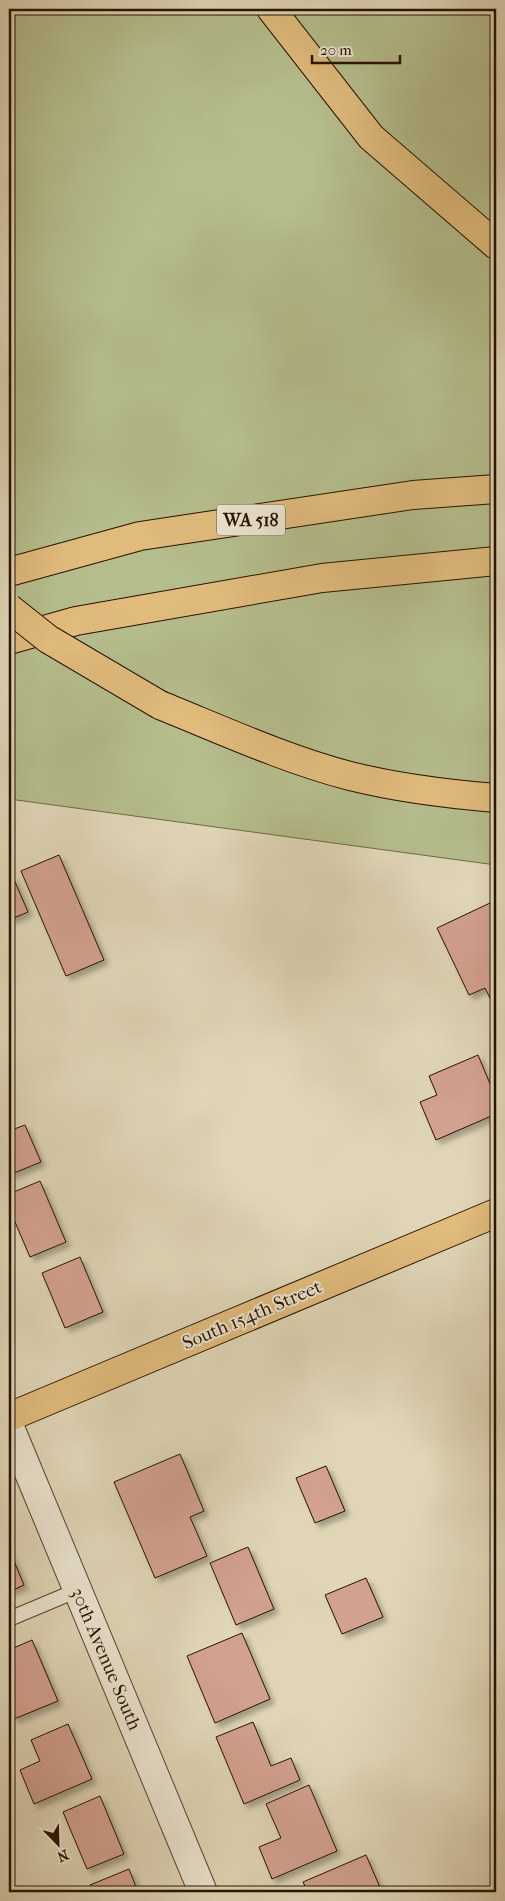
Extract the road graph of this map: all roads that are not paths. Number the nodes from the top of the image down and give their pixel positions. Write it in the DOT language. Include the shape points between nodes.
graph roads {
  1 [pos="271,9"];
  2 [pos="496,245"];
  3 [pos="496,489"];
  4 [pos="496,562"];
  5 [pos="9,572"];
  6 [pos="9,608"];
  7 [pos="9,640"];
  8 [pos="496,798"];
  9 [pos="496,1213"];
  10 [pos="9,1417"];
  11 [pos="9,1425"];
  12 [pos="78,1590"];
  13 [pos="9,1619"];
  14 [pos="203,1892"];
  1 -- 2 [label="main road" via="371,137"];
  3 -- 5 [label="main road, WA 518" via="413,495 140,536"];
  4 -- 7 [label="main road" via="322,578 76,621"];
  6 -- 8 [label="main road, bridge" via="48,639 160,705 262,746 349,776 433,793"];
  9 -- 10 [label="main road, South 154th Street"];
  11 -- 12 [label="street, 30th Avenue South"];
  12 -- 13 [label="lane"];
  12 -- 14 [label="street, 30th Avenue South"];
}
